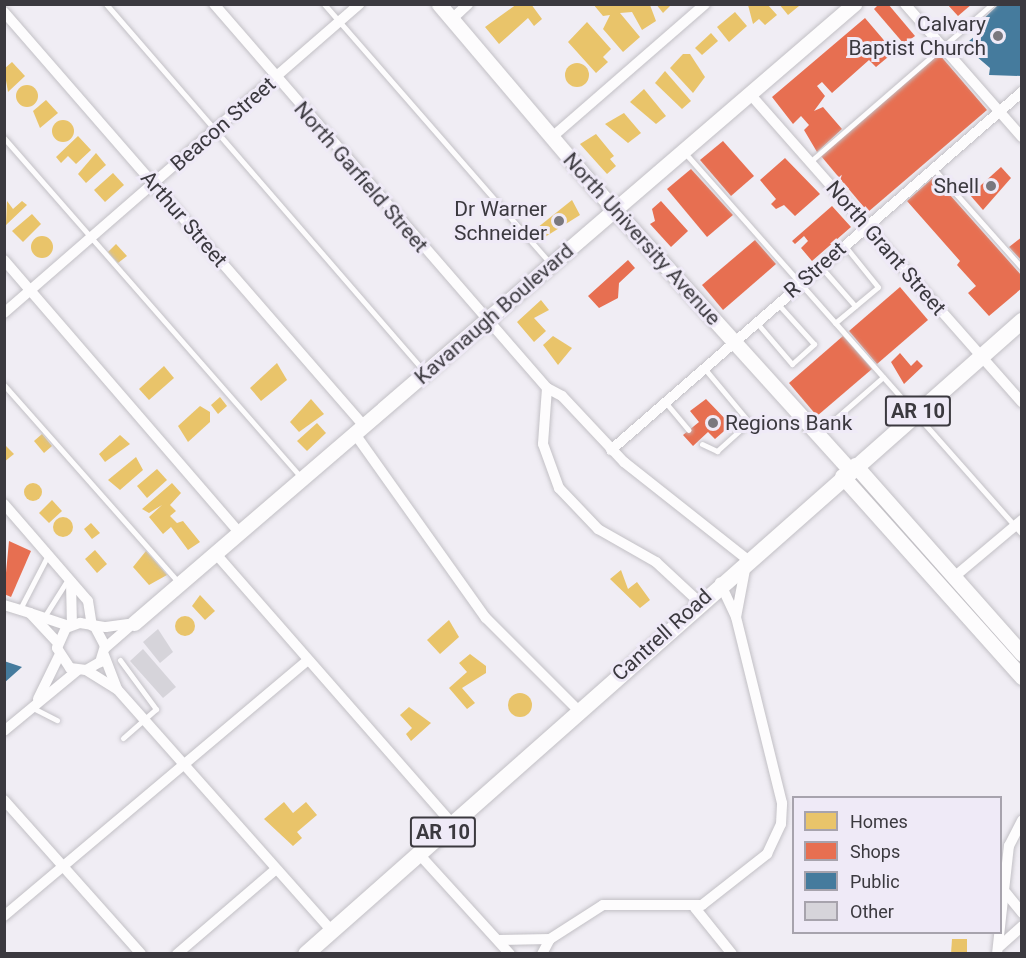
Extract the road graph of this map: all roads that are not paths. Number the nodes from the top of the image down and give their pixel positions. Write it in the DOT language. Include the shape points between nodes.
graph roads {
  1 [pos="106,4"];
  2 [pos="214,4"];
  3 [pos="324,4"];
  4 [pos="360,4"];
  5 [pos="439,4"];
  6 [pos="468,4"];
  7 [pos="705,4"];
  8 [pos="854,4"];
  9 [pos="905,4"];
  10 [pos="992,4"];
  11 [pos="4,12"];
  12 [pos="452,19"];
  13 [pos="340,22"];
  14 [pos="940,46"];
  15 [pos="277,78"];
  16 [pos="1022,92"];
  17 [pos="750,94"];
  18 [pos="999,112"];
  19 [pos="216,131"];
  20 [pos="1022,137"];
  21 [pos="4,138"];
  22 [pos="551,138"];
  23 [pos="683,151"];
  24 [pos="811,161"];
  25 [pos="933,168"];
  26 [pos="154,184"];
  27 [pos="616,209"];
  28 [pos="867,225"];
  29 [pos="91,237"];
  30 [pos="844,245"];
  31 [pos="4,260"];
  32 [pos="551,265"];
  33 [pos="820,266"];
  34 [pos="1022,268"];
  35 [pos="800,283"];
  36 [pos="31,290"];
  37 [pos="778,303"];
  38 [pos="855,306"];
  39 [pos="4,313"];
  40 [pos="486,321"];
  41 [pos="1022,321"];
  42 [pos="756,322"];
  43 [pos="835,323"];
  44 [pos="735,340"];
  45 [pos="982,356"];
  46 [pos="703,367"];
  47 [pos="426,373"];
  48 [pos="883,377"];
  49 [pos="4,385"];
  50 [pos="547,388"];
  51 [pos="665,401"];
  52 [pos="1022,402"];
  53 [pos="915,413"];
  54 [pos="359,430"];
  55 [pos="689,430"];
  56 [pos="818,434"];
  57 [pos="702,444"];
  58 [pos="611,450"];
  59 [pos="849,470"];
  60 [pos="303,479"];
  61 [pos="4,504"];
  62 [pos="1019,527"];
  63 [pos="240,533"];
  64 [pos="216,554"];
  65 [pos="48,555"];
  66 [pos="747,559"];
  67 [pos="954,578"];
  68 [pos="69,580"];
  69 [pos="720,583"];
  70 [pos="180,585"];
  71 [pos="699,602"];
  72 [pos="4,604"];
  73 [pos="25,611"];
  74 [pos="46,615"];
  75 [pos="736,616"];
  76 [pos="134,623"];
  77 [pos="70,626"];
  78 [pos="94,626"];
  79 [pos="58,643"];
  80 [pos="105,651"];
  81 [pos="1022,654"];
  82 [pos="59,656"];
  83 [pos="120,660"];
  84 [pos="308,660"];
  85 [pos="82,670"];
  86 [pos="1022,677"];
  87 [pos="117,689"];
  88 [pos="33,706"];
  89 [pos="579,710"];
  90 [pos="146,719"];
  91 [pos="57,720"];
  92 [pos="4,731"];
  93 [pos="123,738"];
  94 [pos="185,763"];
  95 [pos="4,800"];
  96 [pos="1022,820"];
  97 [pos="452,824"];
  98 [pos="418,854"];
  99 [pos="64,868"];
  100 [pos="276,869"];
  101 [pos="1006,893"];
  102 [pos="695,908"];
  103 [pos="1022,913"];
  104 [pos="4,916"];
  105 [pos="1002,922"];
  106 [pos="1022,926"];
  107 [pos="332,931"];
  108 [pos="1000,934"];
  109 [pos="550,939"];
  110 [pos="499,940"];
  111 [pos="998,950"];
  112 [pos="307,953"];
  113 [pos="141,954"];
  114 [pos="177,954"];
  115 [pos="510,954"];
  116 [pos="542,954"];
  117 [pos="732,954"];
  1 -- 19 [label="lane"];
  2 -- 15 [label="street, North Garfield Street"];
  3 -- 13 [label="lane"];
  4 -- 13 [label="street, Beacon Street"];
  5 -- 12 [label="street, North University Avenue"];
  6 -- 12 [label="street"];
  7 -- 22 [label="street"];
  8 -- 17 [label="street, Kavanaugh Boulevard"];
  9 -- 14 [label="street"];
  10 -- 14 [label="lane"];
  11 -- 26 [label="street, Arthur Street"];
  12 -- 22 [label="street, North University Avenue"];
  13 -- 15 [label="street, Beacon Street"];
  13 -- 32 [label="lane"];
  14 -- 18 [label="street"];
  14 -- 24 [label="lane"];
  15 -- 19 [label="street, Beacon Street"];
  15 -- 40 [label="street, North Garfield Street"];
  16 -- 18 [label="street, R Street"];
  17 -- 23 [label="street, Kavanaugh Boulevard"];
  17 -- 24 [label="street, North Grant Street"];
  18 -- 20 [label="street"];
  18 -- 25 [label="street, R Street"];
  19 -- 26 [label="street, Beacon Street"];
  19 -- 47 [label="lane"];
  21 -- 29 [label="lane"];
  22 -- 27 [label="street, North University Avenue"];
  23 -- 27 [label="street, Kavanaugh Boulevard"];
  23 -- 35 [label="lane"];
  24 -- 28 [label="street, North Grant Street"];
  25 -- 28 [label="street, R Street"];
  25 -- 34 [label="lane"];
  26 -- 29 [label="street, Beacon Street"];
  26 -- 54 [label="street, Arthur Street"];
  27 -- 32 [label="street, Kavanaugh Boulevard"];
  27 -- 44 [label="street, North University Avenue"];
  28 -- 30 [label="street, R Street"];
  28 -- 45 [label="street, North Grant Street"];
  29 -- 36 [label="street, Beacon Street"];
  29 -- 60 [label="lane"];
  30 -- 33 [label="street, R Street"];
  30 -- 38 [label="lane" via="878,287"];
  31 -- 36 [label="street"];
  32 -- 40 [label="street, Kavanaugh Boulevard"];
  33 -- 35 [label="street, R Street"];
  33 -- 38 [label="lane"];
  35 -- 37 [label="street, R Street"];
  35 -- 43 [label="lane"];
  36 -- 39 [label="street, Beacon Street"];
  36 -- 63 [label="street"];
  37 -- 42 [label="street, R Street"];
  37 -- 42 [label="lane" via="814,344 792,364"];
  38 -- 43 [label="lane"];
  40 -- 47 [label="street, Kavanaugh Boulevard"];
  40 -- 50 [label="street, North Garfield Street"];
  41 -- 45 [label="main road, Cantrell Road / AR 10"];
  42 -- 44 [label="street, R Street"];
  43 -- 48 [label="lane"];
  44 -- 46 [label="street, R Street"];
  44 -- 56 [label="street, North University Avenue"];
  45 -- 52 [label="street, North Grant Street"];
  45 -- 53 [label="main road, Cantrell Road / AR 10"];
  46 -- 51 [label="street, R Street"];
  46 -- 57 [label="lane" via="749,422 717,451"];
  47 -- 54 [label="street, Kavanaugh Boulevard"];
  48 -- 53 [label="lane"];
  48 -- 56 [label="lane"];
  49 -- 70 [label="lane"];
  50 -- 58 [label="street, North Garfield Street" via="562,396"];
  50 -- 71 [label="street" via="543,444 560,488 598,529 656,562"];
  51 -- 55 [label="lane"];
  51 -- 58 [label="street, R Street"];
  53 -- 59 [label="main road, Cantrell Road / AR 10"];
  53 -- 62 [label="lane"];
  54 -- 60 [label="street, Kavanaugh Boulevard"];
  54 -- 89 [label="street, Arthur Street" via="486,618"];
  56 -- 59 [label="street, North University Avenue"];
  58 -- 66 [label="street, North Garfield Street"];
  59 -- 66 [label="main road, Cantrell Road / AR 10"];
  59 -- 67 [label="street, North University Avenue"];
  59 -- 86 [label="street, North University Avenue"];
  60 -- 63 [label="street, Kavanaugh Boulevard"];
  61 -- 65 [label="street"];
  62 -- 67 [label="street"];
  63 -- 64 [label="street, Kavanaugh Boulevard"];
  64 -- 70 [label="street, Kavanaugh Boulevard"];
  64 -- 84 [label="street"];
  65 -- 68 [label="street"];
  65 -- 73 [label="lane"];
  66 -- 69 [label="main road, Cantrell Road / AR 10"];
  66 -- 75 [label="street"];
  67 -- 81 [label="street, North University Avenue"];
  68 -- 74 [label="lane"];
  68 -- 77 [label="street"];
  68 -- 78 [label="street" via="88,601"];
  69 -- 71 [label="main road, Cantrell Road / AR 10"];
  69 -- 75 [label="street"];
  70 -- 76 [label="street, Kavanaugh Boulevard"];
  71 -- 89 [label="main road, Cantrell Road / AR 10"];
  72 -- 73 [label="street"];
  73 -- 74 [label="street"];
  73 -- 79 [label="street"];
  74 -- 77 [label="street"];
  75 -- 102 [label="street" via="782,813 774,843 758,864 714,901"];
  76 -- 78 [label="street"];
  76 -- 80 [label="street"];
  77 -- 78 [label="street"];
  77 -- 79 [label="street"];
  78 -- 80 [label="street"];
  79 -- 82 [label="street"];
  80 -- 85 [label="street"];
  80 -- 87 [label="street"];
  82 -- 85 [label="street"];
  82 -- 88 [label="street"];
  83 -- 90 [label="lane" via="156,709"];
  84 -- 94 [label="street"];
  84 -- 97 [label="street"];
  85 -- 87 [label="street"];
  85 -- 88 [label="street"];
  87 -- 90 [label="street"];
  88 -- 91 [label="lane"];
  88 -- 92 [label="street"];
  89 -- 97 [label="main road, Cantrell Road / AR 10"];
  90 -- 93 [label="lane"];
  90 -- 94 [label="street"];
  94 -- 99 [label="street"];
  94 -- 100 [label="street"];
  95 -- 99 [label="street"];
  96 -- 101 [label="street" via="1009,846"];
  97 -- 98 [label="main road, Cantrell Road / AR 10"];
  98 -- 107 [label="main road, Cantrell Road / AR 10"];
  98 -- 110 [label="street"];
  99 -- 104 [label="street"];
  99 -- 113 [label="street"];
  100 -- 107 [label="street"];
  100 -- 114 [label="street"];
  101 -- 103 [label="street"];
  101 -- 105 [label="street"];
  102 -- 109 [label="street" via="603,905"];
  102 -- 117 [label="street"];
  106 -- 111 [label="street"];
  107 -- 112 [label="main road, Cantrell Road / AR 10"];
  108 -- 111 [label="street"];
  109 -- 110 [label="street"];
  109 -- 116 [label="street"];
  110 -- 115 [label="street"];
}
